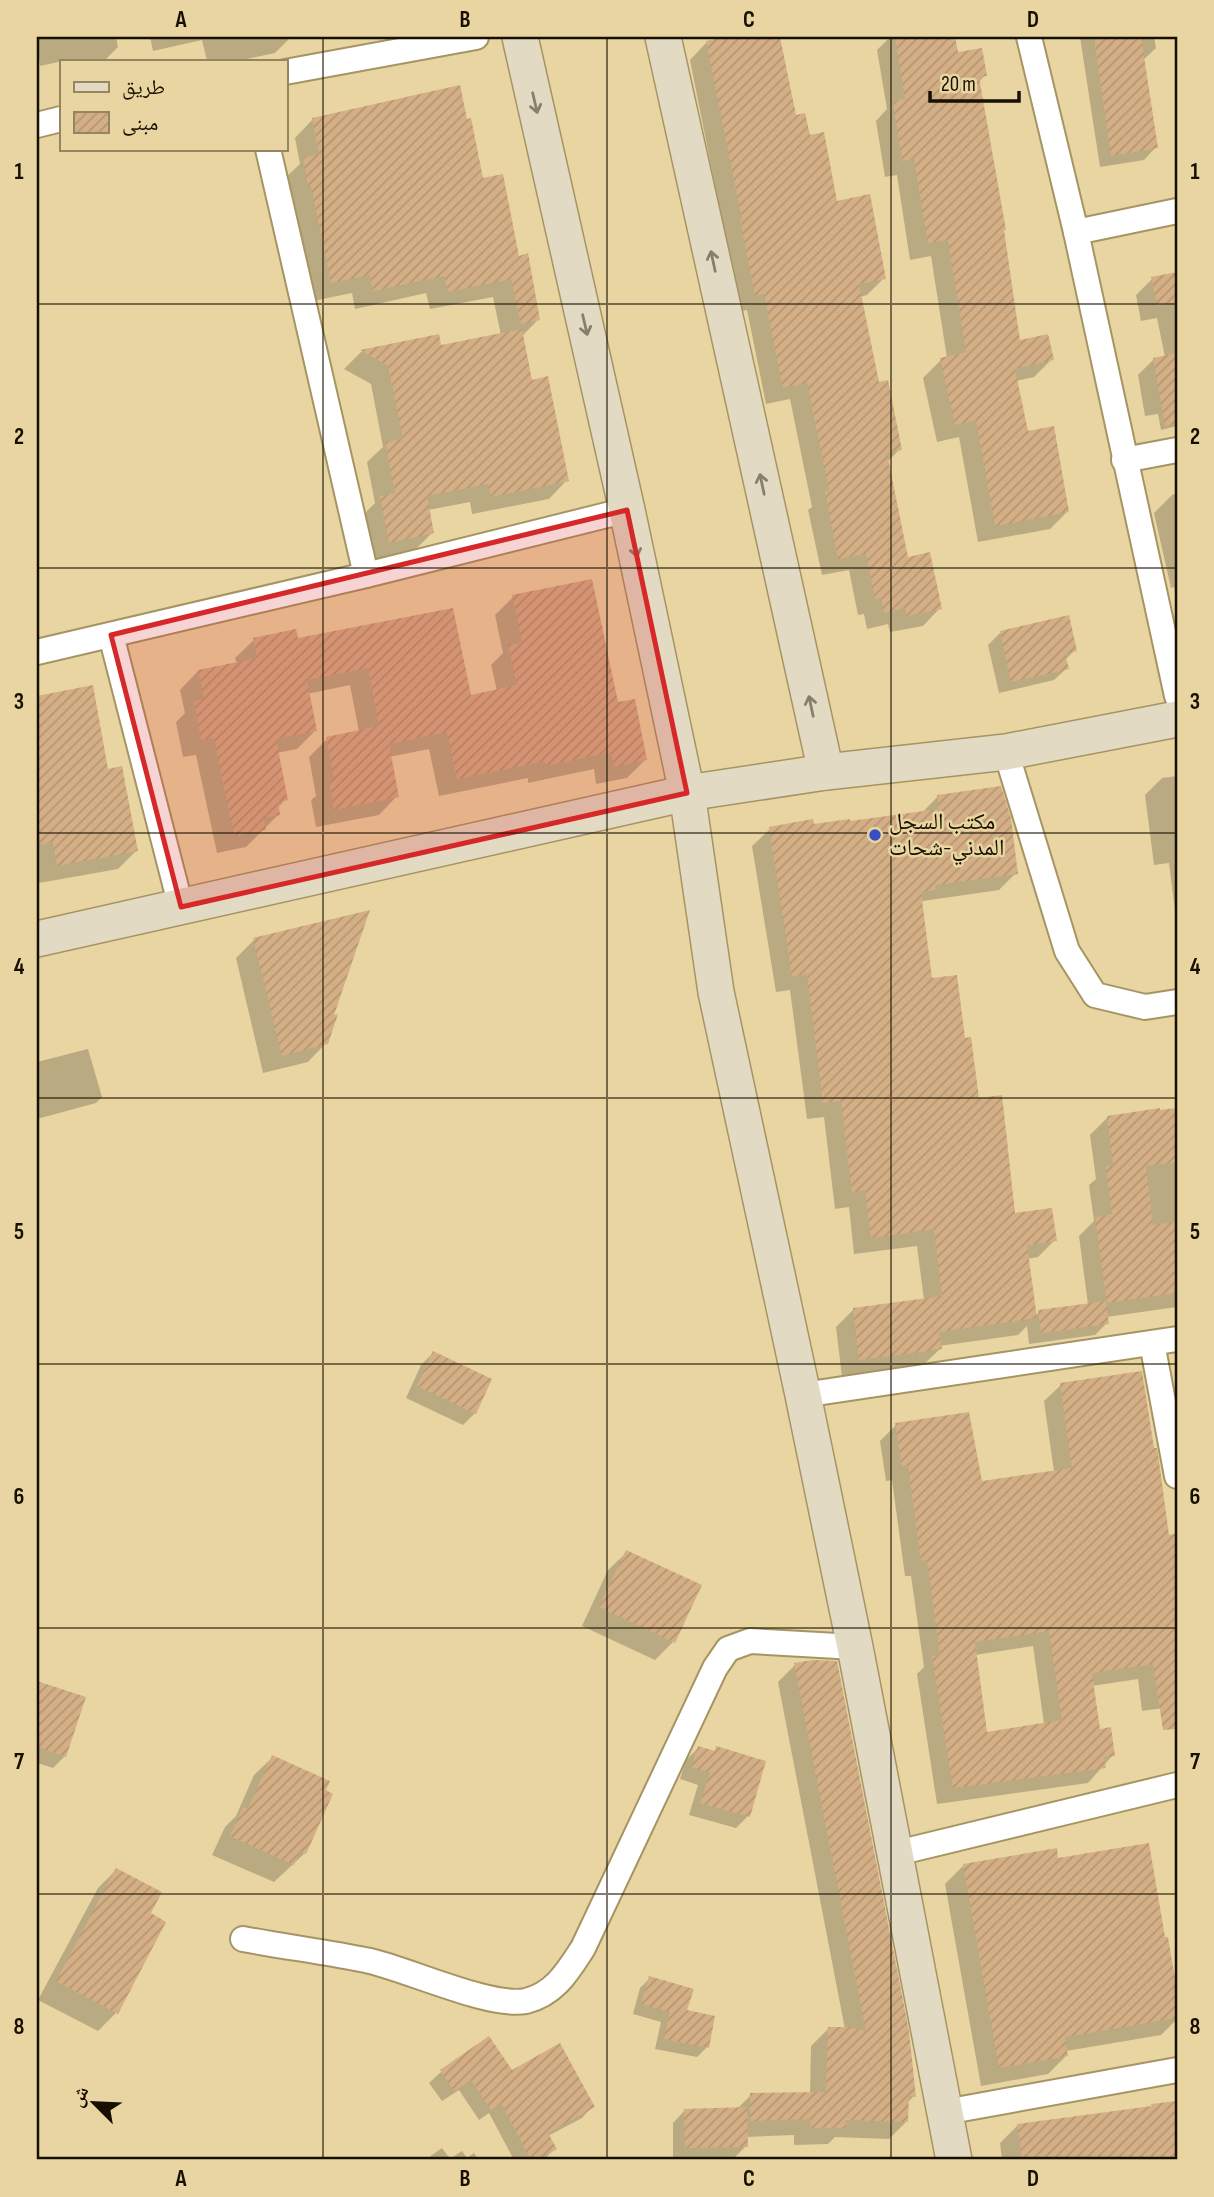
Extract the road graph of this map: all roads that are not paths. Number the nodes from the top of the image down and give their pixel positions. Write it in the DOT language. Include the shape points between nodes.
graph roads {
  1 [pos="476,37"];
  2 [pos="520,37"];
  3 [pos="663,37"];
  4 [pos="1029,37"];
  5 [pos="287,72"];
  6 [pos="60,119"];
  7 [pos="37,125"];
  8 [pos="268,150"];
  9 [pos="1177,211"];
  10 [pos="1076,232"];
  11 [pos="1177,450"];
  12 [pos="1124,460"];
  13 [pos="627,510"];
  14 [pos="366,575"];
  15 [pos="111,635"];
  16 [pos="37,652"];
  17 [pos="1177,696"];
  18 [pos="1177,719"];
  19 [pos="1006,752"];
  20 [pos="826,772"];
  21 [pos="687,793"];
  22 [pos="181,907"];
  23 [pos="37,939"];
  24 [pos="1177,1002"];
  25 [pos="1177,1339"];
  26 [pos="1152,1343"];
  27 [pos="803,1395"];
  28 [pos="1177,1476"];
  29 [pos="855,1647"];
  30 [pos="1177,1785"];
  31 [pos="897,1853"];
  32 [pos="243,1939"];
  33 [pos="1177,2070"];
  34 [pos="945,2112"];
  35 [pos="954,2160"];
  1 -- 5 [label="street"];
  2 -- 13 [label="street, one-way"];
  20 -- 3 [label="street, one-way"];
  4 -- 10 [label="street"];
  6 -- 7 [label="street"];
  8 -- 14 [label="street"];
  9 -- 10 [label="street"];
  10 -- 12 [label="street"];
  11 -- 12 [label="street"];
  12 -- 17 [label="street"];
  13 -- 14 [label="street"];
  13 -- 21 [label="street, one-way"];
  14 -- 15 [label="street"];
  15 -- 16 [label="street"];
  15 -- 22 [label="street"];
  18 -- 19 [label="street"];
  19 -- 20 [label="street"];
  19 -- 24 [label="street" via="1067,951 1096,995 1145,1007"];
  20 -- 21 [label="street"];
  21 -- 22 [label="street"];
  21 -- 27 [label="street" via="716,992"];
  22 -- 23 [label="street"];
  25 -- 26 [label="street"];
  26 -- 27 [label="street"];
  26 -- 28 [label="street"];
  27 -- 29 [label="street"];
  29 -- 31 [label="street"];
  29 -- 32 [label="street" via="750,1641 728,1648 583,1948 564,1978 548,1992 526,2001 495,2000 372,1962"];
  30 -- 31 [label="street"];
  31 -- 34 [label="street"];
  33 -- 34 [label="street"];
  34 -- 35 [label="street"];
}
